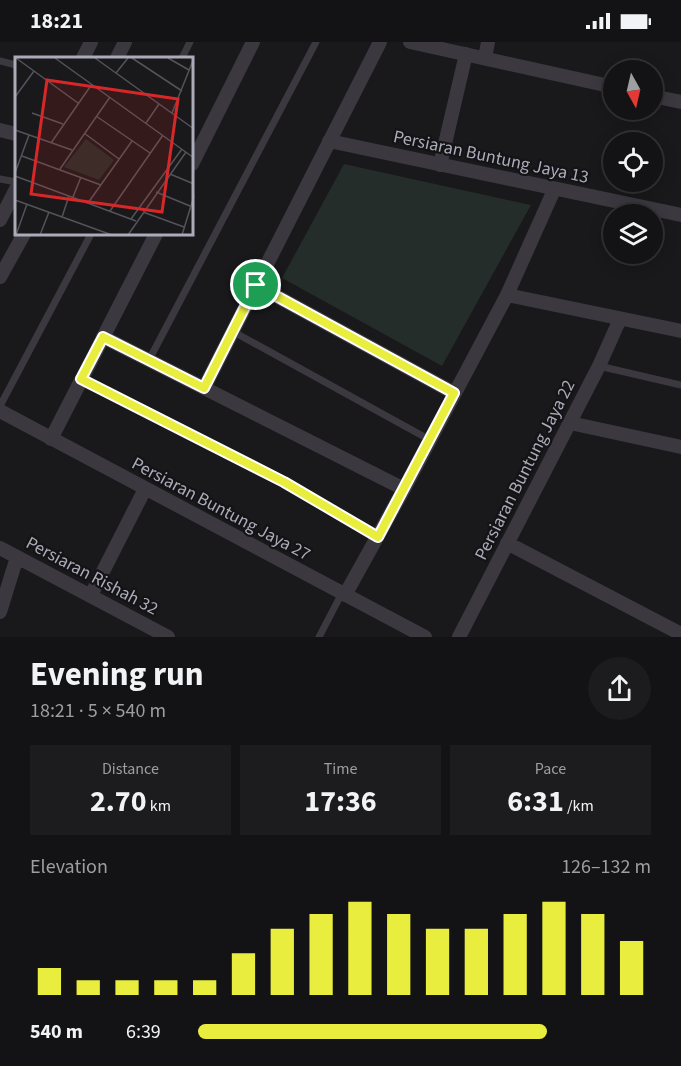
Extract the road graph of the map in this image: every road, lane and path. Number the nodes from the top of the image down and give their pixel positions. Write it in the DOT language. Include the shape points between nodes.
graph roads {
  1 [pos="91,42"];
  2 [pos="125,42"];
  3 [pos="190,42"];
  4 [pos="253,42"];
  5 [pos="316,42"];
  6 [pos="380,42"];
  7 [pos="410,42"];
  8 [pos="488,42"];
  9 [pos="466,54"];
  10 [pos="83,57"];
  11 [pos="118,57"];
  12 [pos="182,57"];
  13 [pos="485,58"];
  14 [pos="0,61"];
  15 [pos="15,65"];
  16 [pos="603,85"];
  17 [pos="663,98"];
  18 [pos="681,102"];
  19 [pos="0,130"];
  20 [pos="15,135"];
  21 [pos="329,141"];
  22 [pos="194,160"];
  23 [pos="440,165"];
  24 [pos="0,178"];
  25 [pos="15,183"];
  26 [pos="554,190"];
  27 [pos="15,191"];
  28 [pos="681,215"];
  29 [pos="0,220"];
  30 [pos="23,236"];
  31 [pos="90,236"];
  32 [pos="155,236"];
  33 [pos="0,277"];
  34 [pos="256,285"];
  35 [pos="507,295"];
  36 [pos="620,319"];
  37 [pos="232,331"];
  38 [pos="681,331"];
  39 [pos="103,337"];
  40 [pos="149,360"];
  41 [pos="599,366"];
  42 [pos="81,379"];
  43 [pos="681,385"];
  44 [pos="204,388"];
  45 [pos="454,393"];
  46 [pos="0,406"];
  47 [pos="0,411"];
  48 [pos="570,423"];
  49 [pos="51,439"];
  50 [pos="430,440"];
  51 [pos="681,447"];
  52 [pos="146,489"];
  53 [pos="404,489"];
  54 [pos="378,537"];
  55 [pos="507,543"];
  56 [pos="0,548"];
  57 [pos="17,557"];
  58 [pos="343,594"];
  59 [pos="91,595"];
  60 [pos="0,612"];
  61 [pos="681,634"];
  62 [pos="168,637"];
  63 [pos="320,637"];
  64 [pos="425,637"];
  65 [pos="459,637"];
  1 -- 10 [label="street"];
  2 -- 11 [label="street"];
  3 -- 12 [label="lane"];
  4 -- 22 [label="street"];
  5 -- 40 [label="lane"];
  6 -- 21 [label="street"];
  7 -- 9 [label="street"];
  8 -- 13 [label="street"];
  9 -- 13 [label="street"];
  9 -- 23 [label="street"];
  13 -- 16 [label="street"];
  14 -- 15 [label="lane"];
  17 -- 18 [label="street"];
  19 -- 20 [label="street"];
  21 -- 23 [label="street, Persiaran Buntung Jaya 13"];
  21 -- 34 [label="street"];
  23 -- 26 [label="street, Persiaran Buntung Jaya 13"];
  24 -- 25 [label="lane"];
  26 -- 28 [label="street, Persiaran Buntung Jaya 13"];
  26 -- 35 [label="street"];
  27 -- 29 [label="street"];
  30 -- 33 [label="street"];
  31 -- 46 [label="lane"];
  32 -- 39 [label="street"];
  34 -- 37 [label="street"];
  34 -- 45 [label="street"];
  35 -- 36 [label="street"];
  35 -- 45 [label="street"];
  36 -- 38 [label="street"];
  36 -- 41 [label="street, Persiaran Buntung Jaya 22"];
  37 -- 44 [label="street"];
  37 -- 50 [label="lane"];
  39 -- 40 [label="street"];
  39 -- 42 [label="street"];
  40 -- 44 [label="street"];
  41 -- 43 [label="lane"];
  41 -- 48 [label="street, Persiaran Buntung Jaya 22"];
  42 -- 49 [label="street"];
  42 -- 54 [label="lane" via="284,482"];
  44 -- 53 [label="street"];
  45 -- 50 [label="street"];
  47 -- 49 [label="street, Persiaran Buntung Jaya 27"];
  48 -- 51 [label="street"];
  48 -- 55 [label="street, Persiaran Buntung Jaya 22"];
  49 -- 52 [label="street, Persiaran Buntung Jaya 27"];
  50 -- 53 [label="street"];
  52 -- 58 [label="street, Persiaran Buntung Jaya 27"];
  52 -- 59 [label="street"];
  53 -- 54 [label="street"];
  54 -- 58 [label="street"];
  55 -- 61 [label="street"];
  55 -- 65 [label="street, Persiaran Buntung Jaya 22"];
  56 -- 57 [label="street, Persiaran Rishah 32"];
  57 -- 59 [label="street, Persiaran Rishah 32"];
  57 -- 60 [label="street"];
  58 -- 63 [label="lane"];
  58 -- 64 [label="street, Persiaran Buntung Jaya 27"];
  59 -- 62 [label="street, Persiaran Rishah 32"];
}
